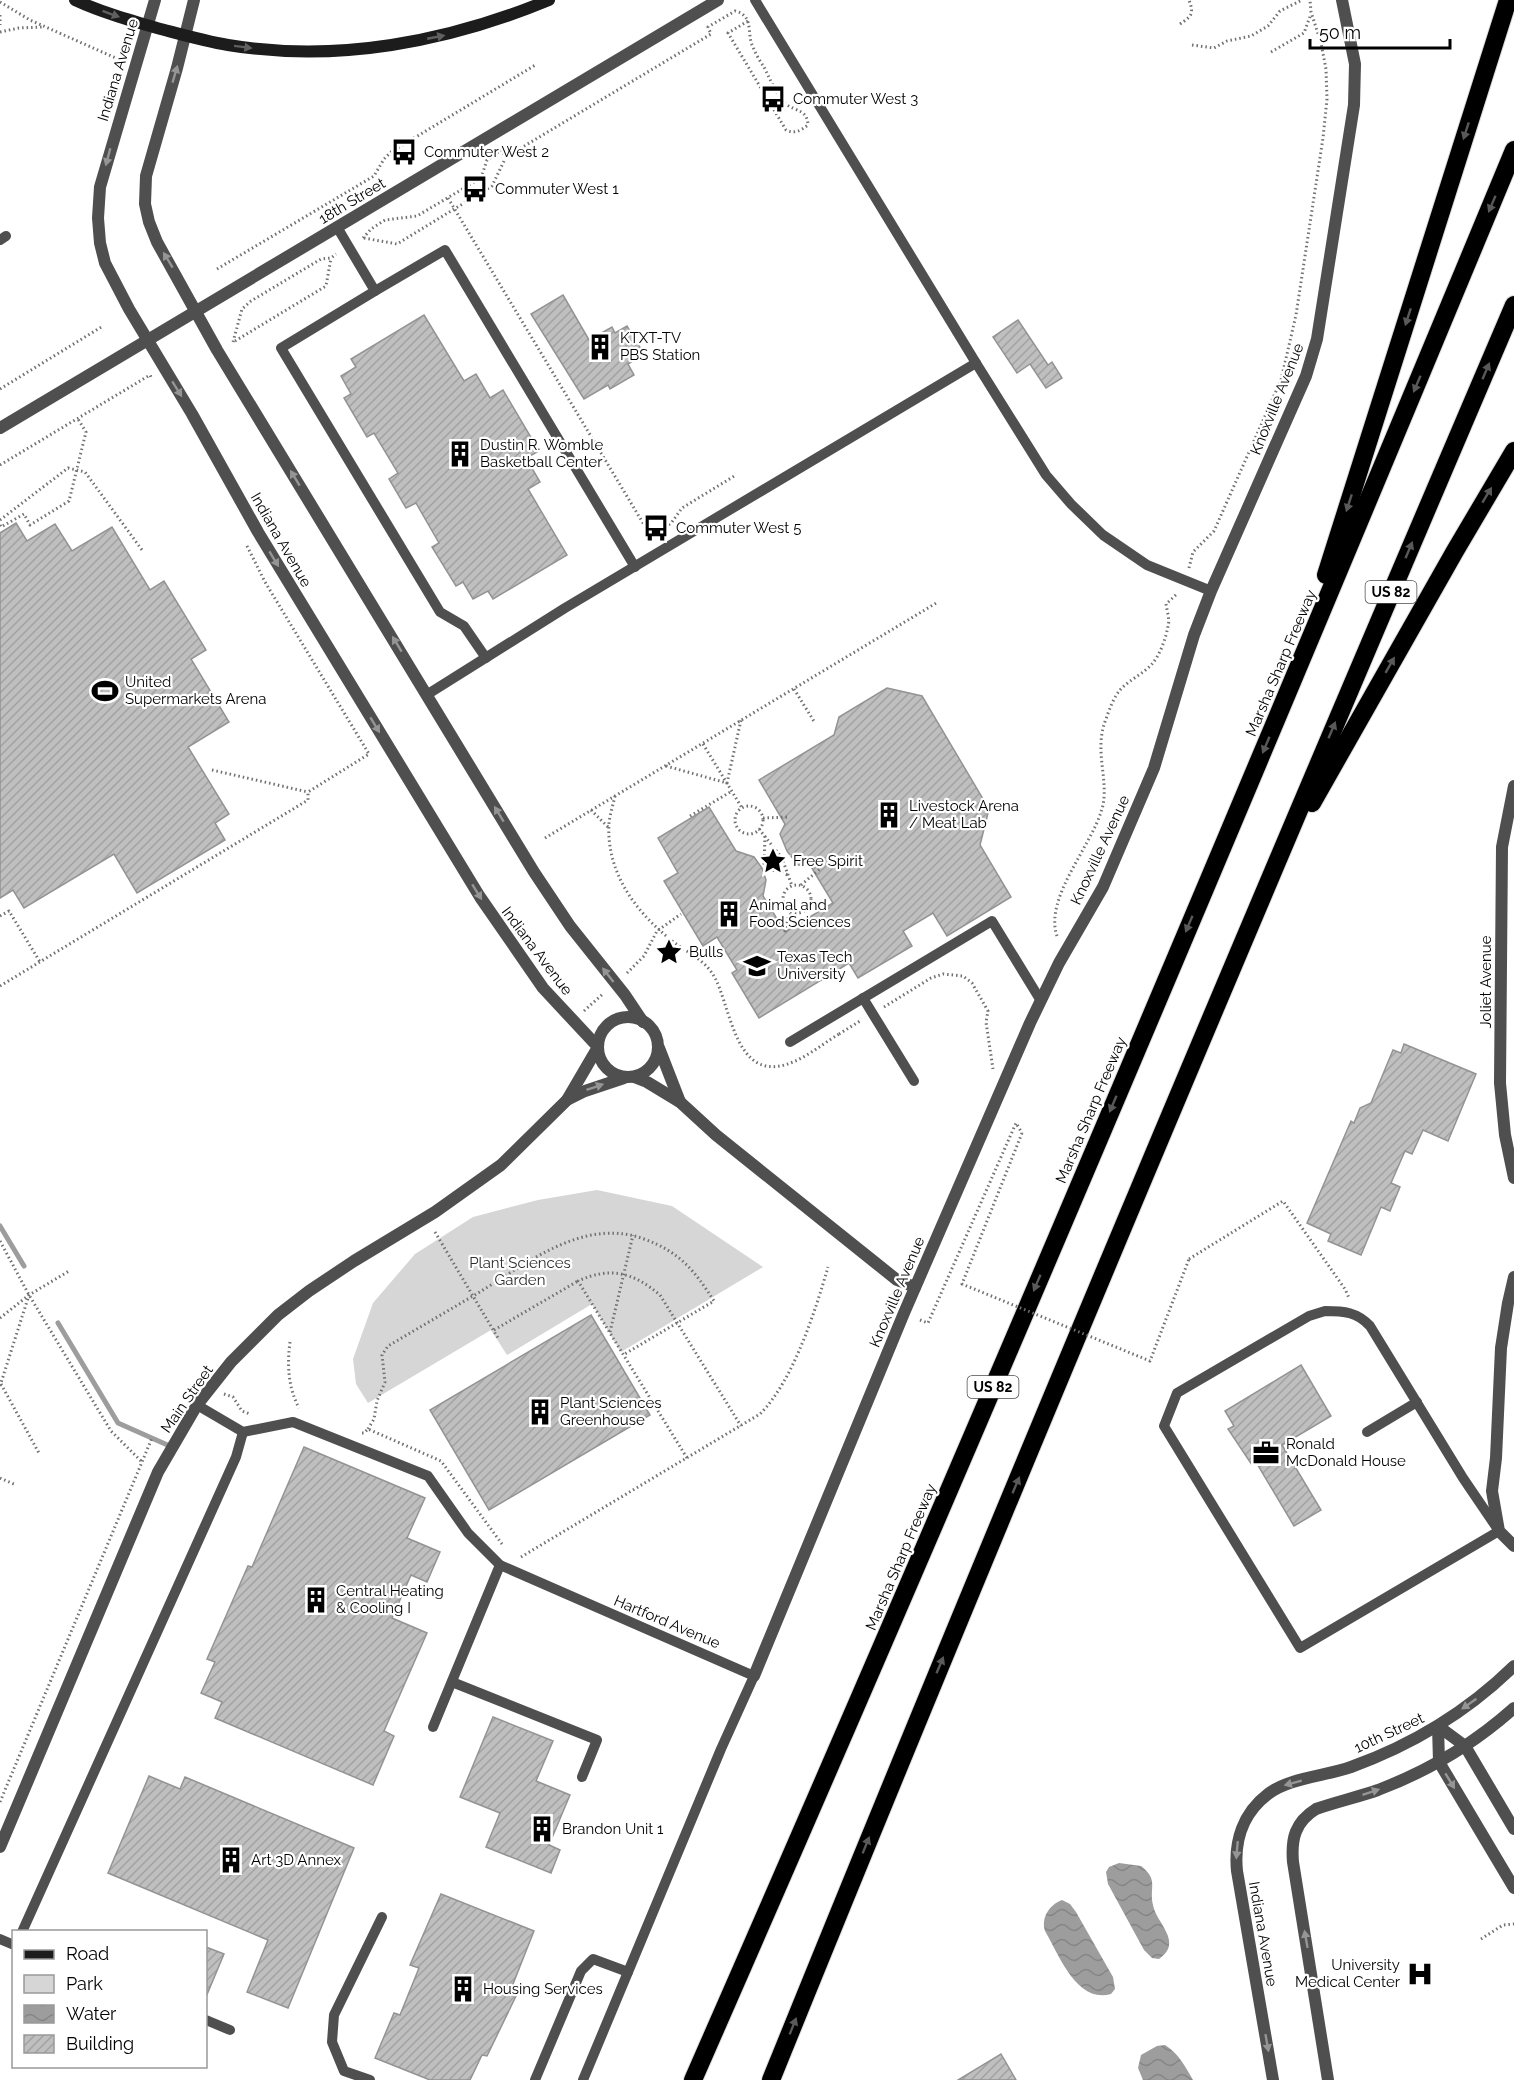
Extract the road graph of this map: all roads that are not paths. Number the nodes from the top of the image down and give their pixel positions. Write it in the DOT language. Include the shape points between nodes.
graph roads {
  1 [pos="75,0"];
  2 [pos="155,0"];
  3 [pos="194,0"];
  4 [pos="549,0"];
  5 [pos="718,0"];
  6 [pos="755,0"];
  7 [pos="1508,0"];
  8 [pos="1341,2"];
  9 [pos="148,25"];
  10 [pos="185,36"];
  11 [pos="1514,150"];
  12 [pos="337,227"];
  13 [pos="375,291"];
  14 [pos="1514,304"];
  15 [pos="195,311"];
  16 [pos="147,340"];
  17 [pos="976,363"];
  18 [pos="0,428"];
  19 [pos="1514,451"];
  20 [pos="635,567"];
  21 [pos="1211,591"];
  22 [pos="486,658"];
  23 [pos="1289,691"];
  24 [pos="428,694"];
  25 [pos="1514,786"];
  26 [pos="1268,880"];
  27 [pos="863,998"];
  28 [pos="1041,1000"];
  29 [pos="643,1022"];
  30 [pos="790,1042"];
  31 [pos="658,1044"];
  32 [pos="598,1047"];
  33 [pos="629,1077"];
  34 [pos="914,1081"];
  35 [pos="567,1100"];
  36 [pos="680,1102"];
  37 [pos="1514,1178"];
  38 [pos="1514,1277"];
  39 [pos="915,1287"];
  40 [pos="1417,1402"];
  41 [pos="197,1405"];
  42 [pos="243,1432"];
  43 [pos="1367,1432"];
  44 [pos="1499,1531"];
  45 [pos="1514,1546"];
  46 [pos="501,1565"];
  47 [pos="1514,1666"];
  48 [pos="754,1676"];
  49 [pos="452,1682"];
  50 [pos="1514,1708"];
  51 [pos="1438,1726"];
  52 [pos="433,1727"];
  53 [pos="1465,1746"];
  54 [pos="1438,1762"];
  55 [pos="582,1777"];
  56 [pos="1262,1799"];
  57 [pos="1514,1829"];
  58 [pos="0,1847"];
  59 [pos="1514,1888"];
  60 [pos="382,1917"];
  61 [pos="23,1930"];
  62 [pos="628,1972"];
  63 [pos="207,2020"];
  64 [pos="230,2030"];
  65 [pos="370,2080"];
  66 [pos="535,2080"];
  67 [pos="583,2080"];
  68 [pos="693,2080"];
  69 [pos="771,2080"];
  70 [pos="1273,2080"];
  71 [pos="1328,2080"];
  1 -- 9 [label="main road, one-way"];
  2 -- 9 [label="street, Indiana Avenue"];
  3 -- 10 [label="street"];
  10 -- 4 [label="main road, one-way" via="274,50 384,47 447,35"];
  5 -- 12 [label="street, 18th Street"];
  6 -- 17 [label="lane"];
  7 -- 23 [label="highway, one-way"];
  8 -- 21 [label="street, Knoxville Avenue" via="1355,64 1354,105 1317,339 1306,376"];
  9 -- 10 [label="main road"];
  9 -- 16 [label="street, Indiana Avenue, one-way" via="100,187 98,218 105,262"];
  15 -- 10 [label="street, one-way" via="157,242 145,204 146,176"];
  11 -- 23 [label="highway, Marsha Sharp Freeway / US 82, one-way"];
  12 -- 13 [label="lane"];
  12 -- 15 [label="street, 18th Street"];
  13 -- 20 [label="lane" via="445,250"];
  13 -- 22 [label="lane" via="281,348 440,612 464,626"];
  26 -- 14 [label="highway, US 82, one-way"];
  15 -- 16 [label="street, 18th Street"];
  24 -- 15 [label="street, one-way"];
  16 -- 18 [label="street, 18th Street"];
  16 -- 32 [label="street, Indiana Avenue, one-way" via="258,532 480,897 543,988"];
  17 -- 20 [label="lane"];
  17 -- 21 [label="lane" via="1047,475 1071,504 1103,535 1147,565"];
  26 -- 19 [label="highway, one-way"];
  20 -- 22 [label="lane"];
  21 -- 28 [label="street, Knoxville Avenue" via="1154,768 1103,887"];
  22 -- 24 [label="lane"];
  23 -- 68 [label="highway, Marsha Sharp Freeway / US 82, one-way" via="884,1645"];
  29 -- 24 [label="street, one-way" via="540,881"];
  25 -- 37 [label="street, Joliet Avenue" via="1502,847 1500,1083"];
  69 -- 26 [label="highway, US 82, one-way" via="921,1709"];
  27 -- 28 [label="lane" via="992,921"];
  27 -- 30 [label="lane"];
  27 -- 34 [label="lane"];
  28 -- 39 [label="street, Knoxville Avenue"];
  29 -- 31 [label="street" via="651,1028"];
  29 -- 32 [label="street" via="634,1018 615,1020 606,1026"];
  31 -- 33 [label="street" via="650,1068"];
  31 -- 36 [label="street"];
  32 -- 33 [label="street" via="607,1069"];
  32 -- 35 [label="street, Main Street"];
  35 -- 33 [label="street, Main Street, one-way" via="585,1090"];
  33 -- 36 [label="street" via="648,1082"];
  35 -- 41 [label="street, Main Street" via="501,1165 469,1189 346,1266 278,1315 246,1346"];
  36 -- 39 [label="street" via="897,1280"];
  38 -- 44 [label="street" via="1501,1348 1492,1491"];
  39 -- 48 [label="street, Knoxville Avenue"];
  40 -- 43 [label="lane"];
  40 -- 44 [label="lane"];
  40 -- 44 [label="lane" via="1363,1318 1344,1311 1325,1311 1309,1316 1177,1393 1164,1426 1300,1648"];
  41 -- 42 [label="lane"];
  41 -- 58 [label="street, Main Street" via="158,1472"];
  42 -- 46 [label="lane, Hartford Avenue" via="293,1422 428,1476 468,1533"];
  42 -- 61 [label="lane" via="236,1457"];
  44 -- 45 [label="street"];
  46 -- 48 [label="lane, Hartford Avenue"];
  46 -- 49 [label="lane"];
  47 -- 51 [label="street, 10th Street, one-way" via="1476,1700"];
  48 -- 62 [label="lane"];
  49 -- 52 [label="lane"];
  49 -- 55 [label="lane" via="597,1740"];
  50 -- 53 [label="street"];
  51 -- 53 [label="street"];
  51 -- 54 [label="street"];
  51 -- 56 [label="street, 10th Street, one-way" via="1379,1756 1279,1787"];
  53 -- 54 [label="street"];
  53 -- 57 [label="street"];
  54 -- 59 [label="street, one-way"];
  71 -- 54 [label="street, one-way" via="1293,1862 1293,1838 1299,1823 1316,1809 1376,1791"];
  56 -- 70 [label="street, Indiana Avenue, one-way" via="1242,1826 1236,1860"];
  60 -- 65 [label="lane" via="334,2015 332,2042 344,2071"];
  62 -- 66 [label="lane" via="593,1959 582,1971"];
  62 -- 67 [label="lane"];
  63 -- 64 [label="lane"];
}
